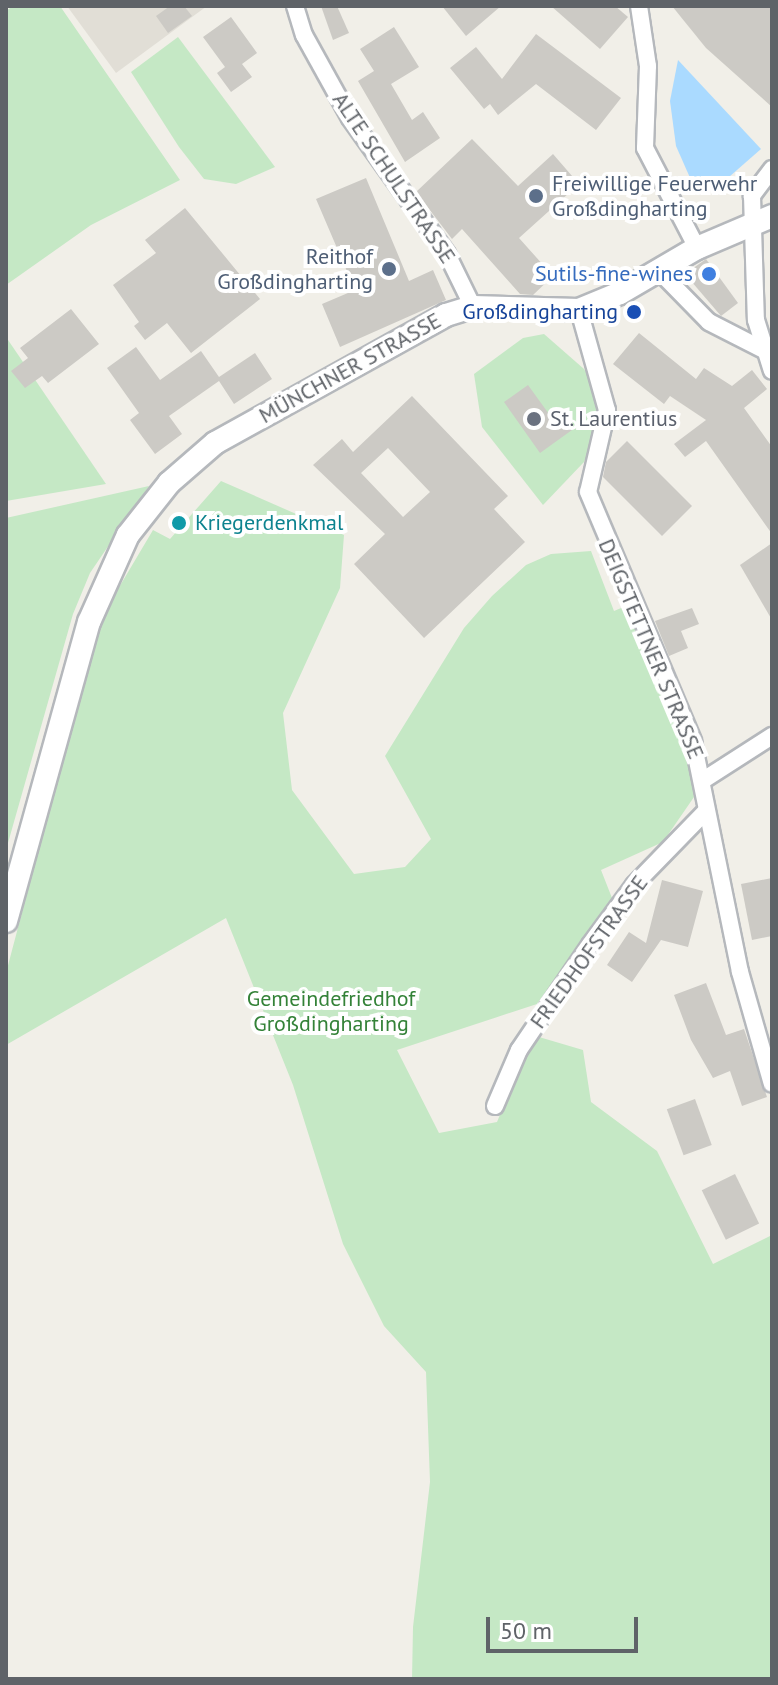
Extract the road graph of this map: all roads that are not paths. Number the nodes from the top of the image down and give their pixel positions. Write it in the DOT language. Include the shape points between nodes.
graph roads {
  1 [pos="295,6"];
  2 [pos="639,6"];
  3 [pos="772,169"];
  4 [pos="763,218"];
  5 [pos="697,248"];
  6 [pos="659,271"];
  7 [pos="473,307"];
  8 [pos="579,310"];
  9 [pos="762,349"];
  10 [pos="772,371"];
  11 [pos="772,736"];
  12 [pos="705,779"];
  13 [pos="705,812"];
  14 [pos="6,921"];
  15 [pos="772,1084"];
  16 [pos="495,1106"];
  1 -- 7 [label="street, ALTE SCHULSTRASSE" via="304,35 350,118 447,254"];
  2 -- 5 [label="street" via="648,66 645,148"];
  3 -- 4 [label="street" via="752,196"];
  4 -- 5 [label="street, MÜNCHNER STRASSE"];
  4 -- 9 [label="street" via="756,320"];
  5 -- 6 [label="street, MÜNCHNER STRASSE"];
  6 -- 8 [label="street, MÜNCHNER STRASSE"];
  6 -- 9 [label="street" via="709,322"];
  7 -- 8 [label="street, MÜNCHNER STRASSE"];
  7 -- 14 [label="street, MÜNCHNER STRASSE" via="399,340 215,443 169,483 128,535 81,647"];
  8 -- 12 [label="street, DEIGSTETTNER STRASSE" via="607,410 588,492"];
  9 -- 10 [label="street"];
  11 -- 12 [label="street"];
  12 -- 13 [label="street, DEIGSTETTNER STRASSE"];
  13 -- 15 [label="street, DEIGSTETTNER STRASSE" via="740,972"];
  13 -- 16 [label="street, FRIEDHOFSTRASSE" via="634,885 590,945 519,1050"];
}
